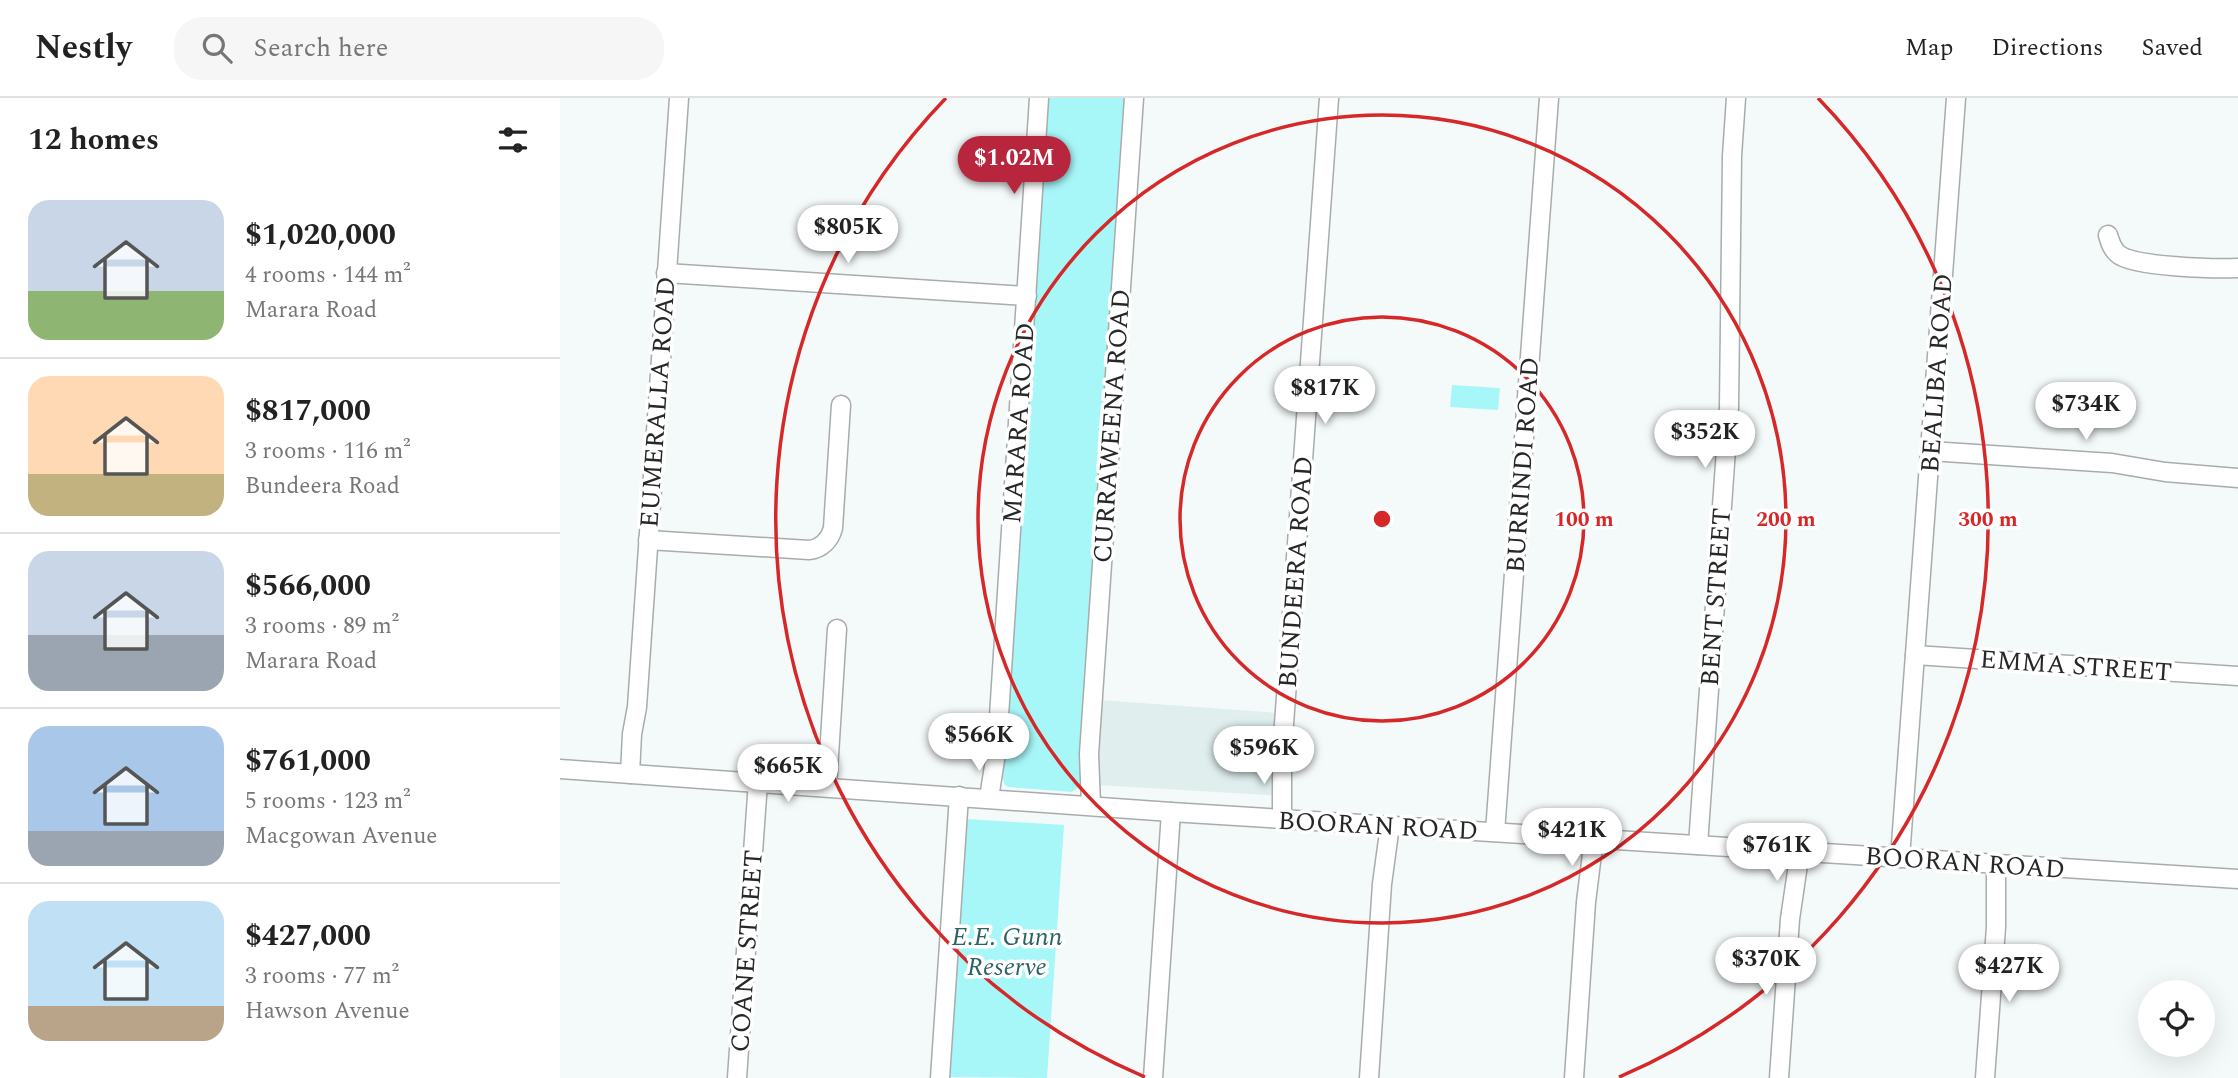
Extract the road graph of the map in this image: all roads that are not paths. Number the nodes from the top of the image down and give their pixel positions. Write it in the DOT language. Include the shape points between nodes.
graph roads {
  1 [pos="679,98"];
  2 [pos="1040,98"];
  3 [pos="1133,98"];
  4 [pos="1329,98"];
  5 [pos="1549,98"];
  6 [pos="1736,98"];
  7 [pos="1956,98"];
  8 [pos="2108,235"];
  9 [pos="2238,268"];
  10 [pos="666,273"];
  11 [pos="1027,296"];
  12 [pos="841,405"];
  13 [pos="1930,451"];
  14 [pos="2238,478"];
  15 [pos="648,540"];
  16 [pos="837,629"];
  17 [pos="1915,656"];
  18 [pos="2238,676"];
  19 [pos="560,769"];
  20 [pos="634,774"];
  21 [pos="560,781"];
  22 [pos="758,782"];
  23 [pos="827,787"];
  24 [pos="959,796"];
  25 [pos="994,799"];
  26 [pos="1087,805"];
  27 [pos="1171,812"];
  28 [pos="1277,819"];
  29 [pos="1385,825"];
  30 [pos="1495,832"];
  31 [pos="1590,838"];
  32 [pos="1698,845"];
  33 [pos="1795,851"];
  34 [pos="1900,858"];
  35 [pos="2000,864"];
  36 [pos="2238,879"];
  37 [pos="737,1078"];
  38 [pos="940,1078"];
  39 [pos="1153,1078"];
  40 [pos="1369,1078"];
  41 [pos="1574,1078"];
  42 [pos="1780,1078"];
  43 [pos="1985,1078"];
  1 -- 10 [label="street, EUMERALLA ROAD"];
  2 -- 11 [label="street, MARARA ROAD"];
  3 -- 26 [label="street, CURRAWEENA ROAD"];
  4 -- 28 [label="street, BUNDEERA ROAD"];
  5 -- 30 [label="street, BURRINDI ROAD"];
  6 -- 32 [label="street, BENT STREET" via="1728,408"];
  7 -- 13 [label="street, BEALIBA ROAD"];
  8 -- 9 [label="street" via="2118,255 2135,262"];
  10 -- 11 [label="street"];
  10 -- 15 [label="street, EUMERALLA ROAD"];
  11 -- 25 [label="street, MARARA ROAD"];
  12 -- 15 [label="street" via="833,528 819,547"];
  13 -- 14 [label="street" via="2112,463"];
  13 -- 17 [label="street, BEALIBA ROAD"];
  15 -- 20 [label="street, EUMERALLA ROAD" via="638,707 632,734"];
  16 -- 23 [label="street"];
  17 -- 18 [label="street, EMMA STREET"];
  17 -- 34 [label="street, BEALIBA ROAD"];
  19 -- 20 [label="street, BOORAN ROAD"];
  19 -- 21 [label="street"];
  20 -- 22 [label="street, BOORAN ROAD"];
  22 -- 23 [label="street, BOORAN ROAD"];
  22 -- 37 [label="street, COANE STREET"];
  23 -- 24 [label="street, BOORAN ROAD"];
  24 -- 25 [label="street, BOORAN ROAD"];
  24 -- 38 [label="street"];
  25 -- 26 [label="street, BOORAN ROAD"];
  26 -- 27 [label="street, BOORAN ROAD"];
  27 -- 28 [label="street, BOORAN ROAD"];
  27 -- 39 [label="street"];
  28 -- 29 [label="street, BOORAN ROAD"];
  29 -- 30 [label="street, BOORAN ROAD"];
  29 -- 40 [label="street"];
  30 -- 31 [label="street, BOORAN ROAD"];
  31 -- 32 [label="street, BOORAN ROAD"];
  31 -- 41 [label="street" via="1584,857 1587,902"];
  32 -- 33 [label="street, BOORAN ROAD"];
  33 -- 34 [label="street, BOORAN ROAD"];
  33 -- 42 [label="street"];
  34 -- 35 [label="street, BOORAN ROAD"];
  35 -- 36 [label="street, BOORAN ROAD"];
  35 -- 43 [label="street"];
}
